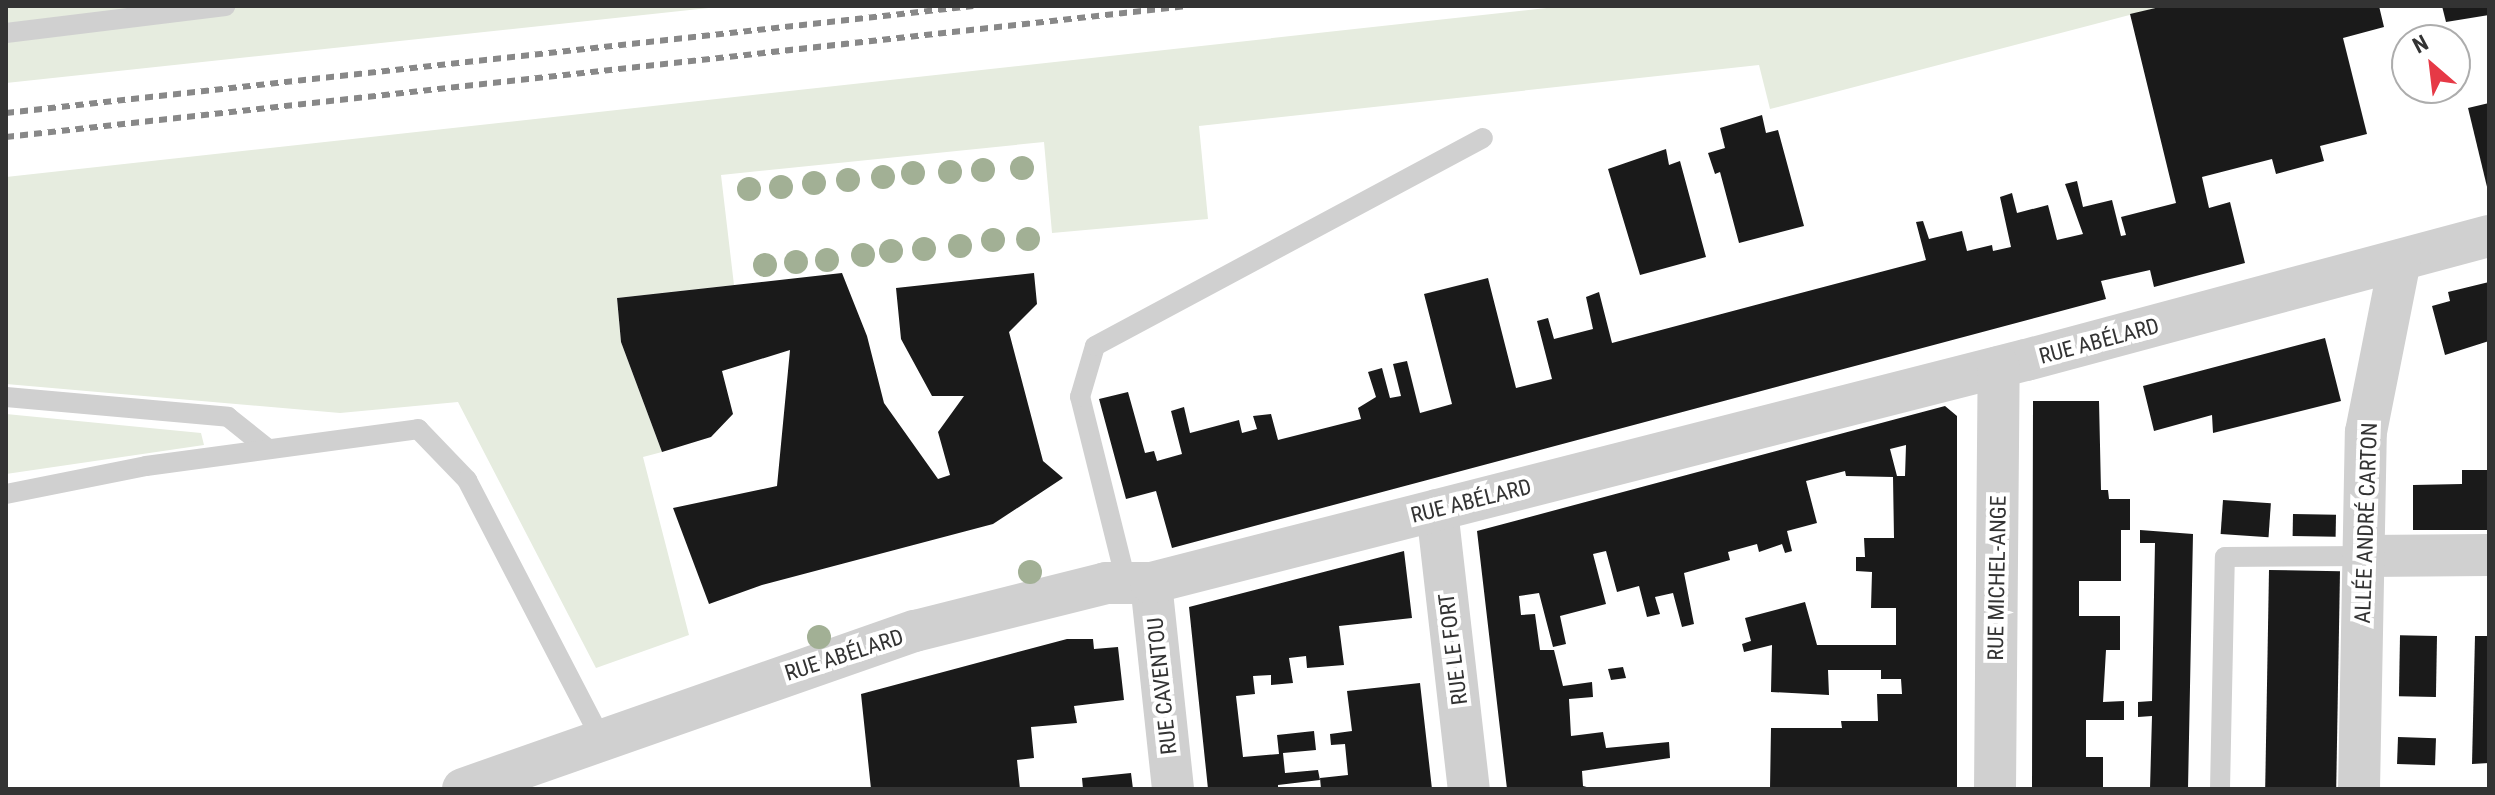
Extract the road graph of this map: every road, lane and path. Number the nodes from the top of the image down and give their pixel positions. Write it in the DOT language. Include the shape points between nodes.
graph roads {
  1 [pos="225,6"];
  2 [pos="6,33"];
  3 [pos="1483,138"];
  4 [pos="2489,236"];
  5 [pos="2400,260"];
  6 [pos="1999,367"];
  7 [pos="6,397"];
  8 [pos="268,449"];
  9 [pos="6,494"];
  10 [pos="1437,510"];
  11 [pos="2489,555"];
  12 [pos="2365,556"];
  13 [pos="1139,582"];
  14 [pos="601,738"];
  15 [pos="463,789"];
  16 [pos="1173,789"];
  17 [pos="1469,789"];
  18 [pos="1995,789"];
  19 [pos="2220,789"];
  20 [pos="2359,789"];
  1 -- 2 [label="lane"];
  3 -- 13 [label="lane" via="1095,346 1080,397"];
  4 -- 5 [label="street, RUE ABÉLARD"];
  5 -- 6 [label="street, RUE ABÉLARD"];
  5 -- 12 [label="street, ALLÉE ANDRÉ CARTON" via="2366,432"];
  6 -- 10 [label="street, RUE ABÉLARD"];
  6 -- 18 [label="street, RUE MICHEL-ANGE"];
  7 -- 8 [label="lane" via="228,417"];
  8 -- 9 [label="lane"];
  8 -- 14 [label="lane" via="418,429 467,480"];
  10 -- 13 [label="street, RUE ABÉLARD"];
  10 -- 17 [label="street, RUE LE FORT"];
  11 -- 12 [label="street"];
  12 -- 19 [label="lane" via="2225,557"];
  12 -- 20 [label="street, ALLÉE ANDRÉ CARTON"];
  13 -- 14 [label="street, RUE ABÉLARD" via="874,643"];
  13 -- 16 [label="street, RUE CAVENTOU"];
  14 -- 15 [label="street, RUE ABÉLARD"];
}
